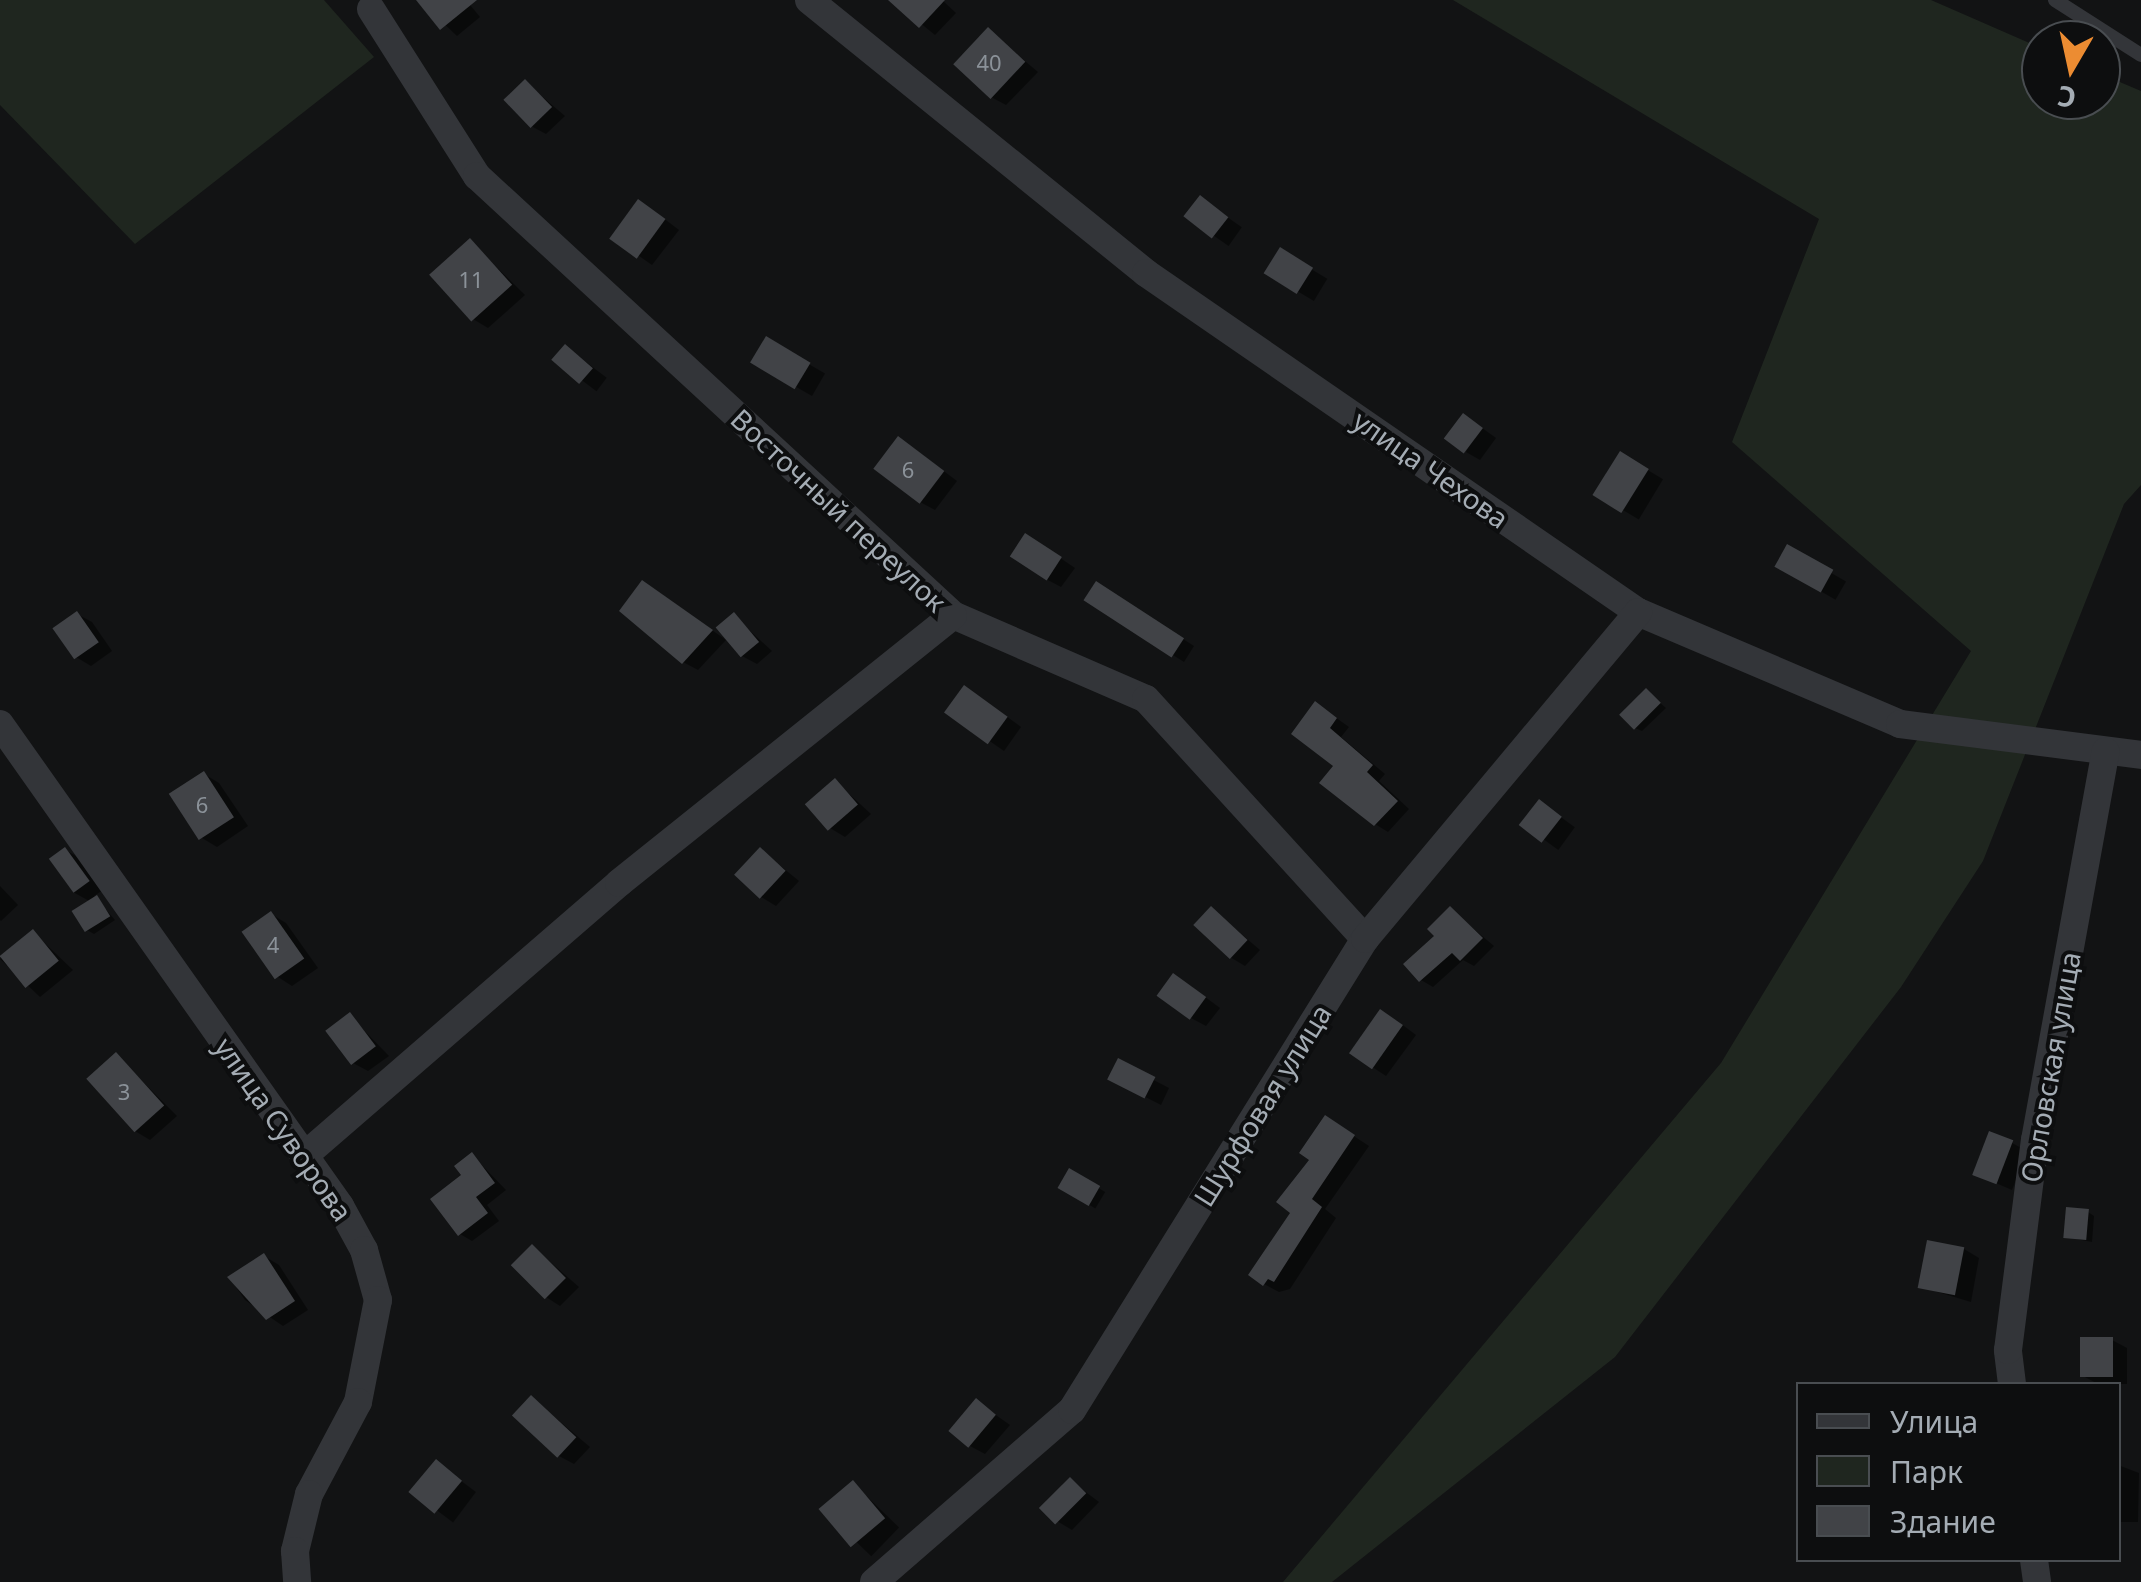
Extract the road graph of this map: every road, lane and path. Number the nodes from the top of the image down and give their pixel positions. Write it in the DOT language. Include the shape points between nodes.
graph roads {
  1 [pos="809,0"];
  2 [pos="2055,0"];
  3 [pos="368,4"];
  4 [pos="2141,55"];
  5 [pos="1638,612"];
  6 [pos="953,615"];
  7 [pos="0,724"];
  8 [pos="2106,751"];
  9 [pos="2141,755"];
  10 [pos="1365,939"];
  11 [pos="304,1156"];
  12 [pos="2012,1382"];
  13 [pos="297,1582"];
  14 [pos="874,1582"];
  1 -- 5 [label="street, улица Чехова" via="1146,272"];
  2 -- 4 [label="lane"];
  3 -- 6 [label="street, Восточный переулок" via="477,176"];
  5 -- 8 [label="street, улица Чехова" via="1900,724"];
  5 -- 10 [label="street, Шурфовая улица"];
  6 -- 10 [label="street, Восточный переулок" via="1146,699"];
  6 -- 11 [label="street" via="619,882"];
  7 -- 11 [label="street, улица Суворова"];
  8 -- 9 [label="street, улица Чехова"];
  8 -- 12 [label="street, Орловская улица" via="2035,1140 2008,1350"];
  10 -- 14 [label="street, Шурфовая улица" via="1072,1410"];
  11 -- 13 [label="street, улица Суворова" via="364,1250 378,1300 358,1402 309,1494 295,1551"];
}
